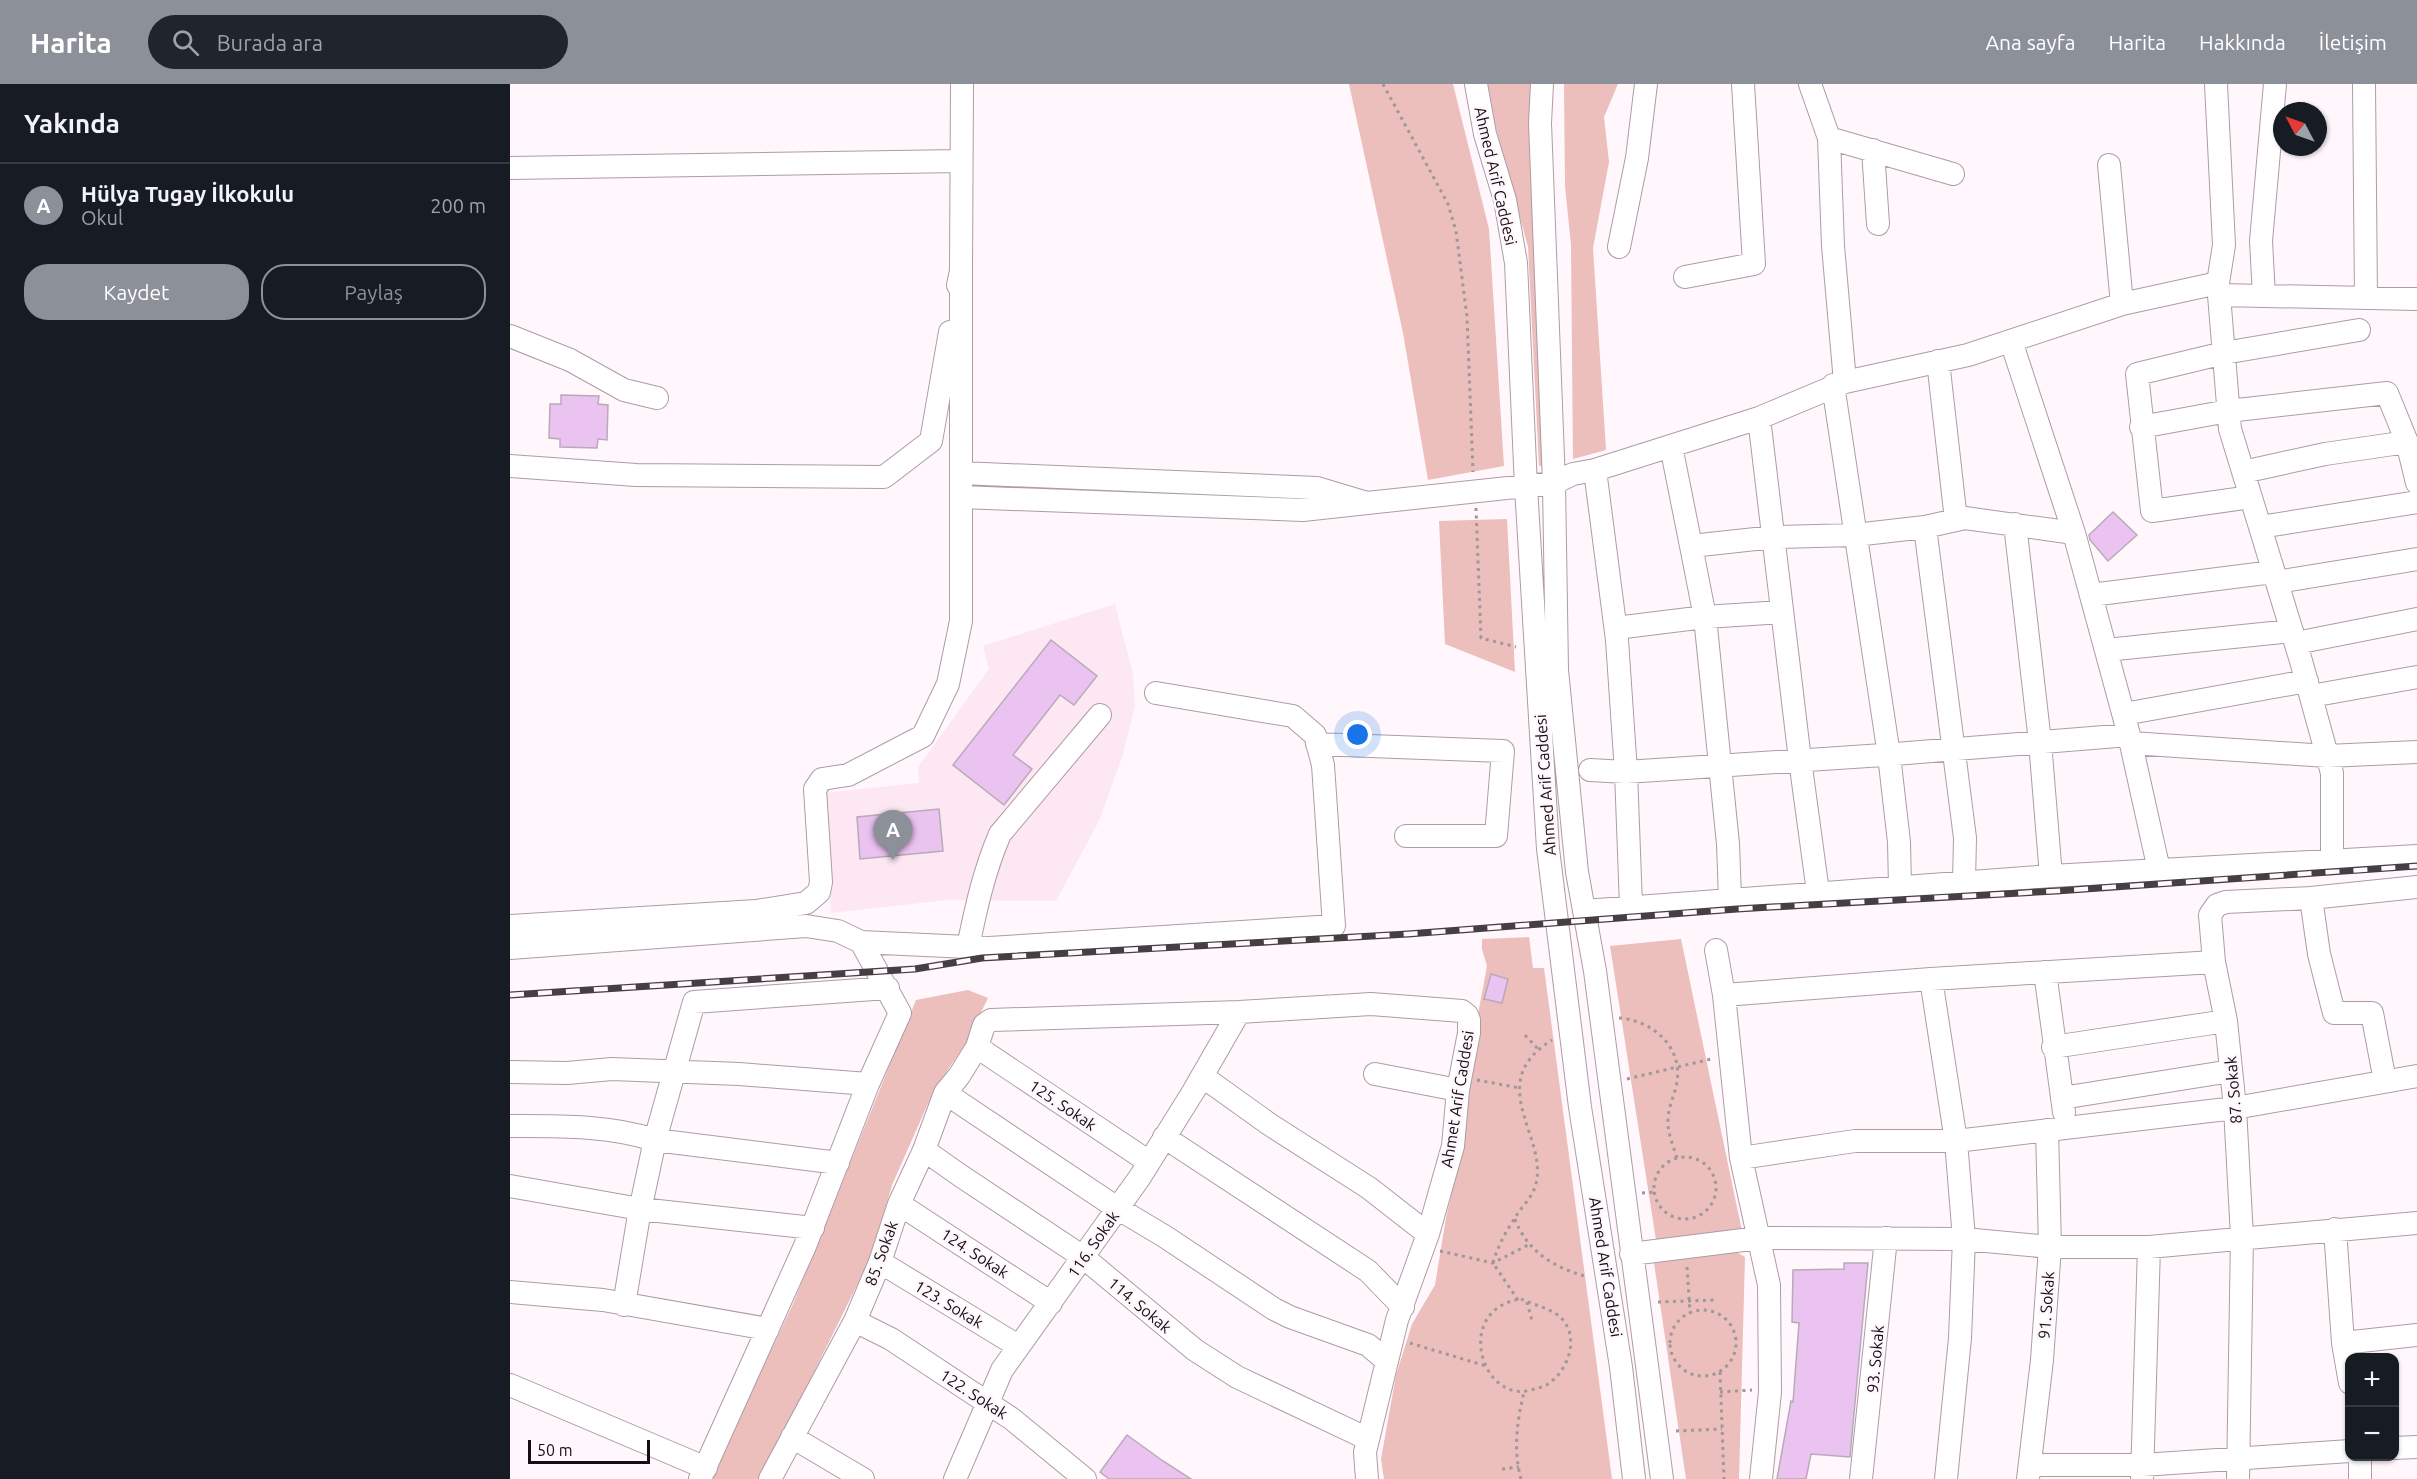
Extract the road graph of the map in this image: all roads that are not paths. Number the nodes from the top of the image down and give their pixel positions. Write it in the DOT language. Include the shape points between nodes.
graph roads {
  1 [pos="962,84"];
  2 [pos="1646,84"];
  3 [pos="1743,84"];
  4 [pos="1810,84"];
  5 [pos="2216,84"];
  6 [pos="2275,84"];
  7 [pos="2364,84"];
  8 [pos="1476,86"];
  9 [pos="1543,86"];
  10 [pos="1829,138"];
  11 [pos="1873,150"];
  12 [pos="961,161"];
  13 [pos="2109,165"];
  14 [pos="510,168"];
  15 [pos="1953,174"];
  16 [pos="1878,224"];
  17 [pos="1619,246"];
  18 [pos="961,271"];
  19 [pos="1685,277"];
  20 [pos="2218,289"];
  21 [pos="2264,296"];
  22 [pos="2366,298"];
  23 [pos="2417,299"];
  24 [pos="2122,304"];
  25 [pos="2359,330"];
  26 [pos="510,336"];
  27 [pos="2011,341"];
  28 [pos="2224,353"];
  29 [pos="1938,361"];
  30 [pos="1839,383"];
  31 [pos="657,398"];
  32 [pos="2229,411"];
  33 [pos="1759,418"];
  34 [pos="2141,427"];
  35 [pos="1671,446"];
  36 [pos="2412,453"];
  37 [pos="510,466"];
  38 [pos="1595,470"];
  39 [pos="2243,472"];
  40 [pos="961,473"];
  41 [pos="1554,483"];
  42 [pos="2417,483"];
  43 [pos="1526,487"];
  44 [pos="961,497"];
  45 [pos="2251,497"];
  46 [pos="2417,502"];
  47 [pos="1367,503"];
  48 [pos="1956,520"];
  49 [pos="2015,524"];
  50 [pos="1925,527"];
  51 [pos="2260,527"];
  52 [pos="2074,533"];
  53 [pos="1855,535"];
  54 [pos="1774,537"];
  55 [pos="1691,546"];
  56 [pos="2417,559"];
  57 [pos="2275,577"];
  58 [pos="2091,595"];
  59 [pos="1782,612"];
  60 [pos="1705,618"];
  61 [pos="2417,619"];
  62 [pos="1616,628"];
  63 [pos="2294,637"];
  64 [pos="2106,650"];
  65 [pos="2417,677"];
  66 [pos="2309,688"];
  67 [pos="1156,693"];
  68 [pos="1100,715"];
  69 [pos="2128,731"];
  70 [pos="2040,742"];
  71 [pos="1317,744"];
  72 [pos="1956,749"];
  73 [pos="2417,752"];
  74 [pos="1890,755"];
  75 [pos="2327,756"];
  76 [pos="1800,760"];
  77 [pos="1719,765"];
  78 [pos="1590,770"];
  79 [pos="1626,772"];
  80 [pos="1407,836"];
  81 [pos="2417,856"];
  82 [pos="2332,861"];
  83 [pos="2160,870"];
  84 [pos="2051,876"];
  85 [pos="1964,881"];
  86 [pos="1900,886"];
  87 [pos="2417,887"];
  88 [pos="1818,892"];
  89 [pos="2311,898"];
  90 [pos="1730,899"];
  91 [pos="1631,906"];
  92 [pos="1584,911"];
  93 [pos="510,926"];
  94 [pos="861,942"];
  95 [pos="968,947"];
  96 [pos="510,948"];
  97 [pos="1716,950"];
  98 [pos="2214,962"];
  99 [pos="2045,972"];
  100 [pos="1931,979"];
  101 [pos="888,988"];
  102 [pos="1724,995"];
  103 [pos="1239,1012"];
  104 [pos="2226,1022"];
  105 [pos="984,1025"];
  106 [pos="977,1047"];
  107 [pos="2053,1047"];
  108 [pos="2231,1071"];
  109 [pos="510,1072"];
  110 [pos="676,1073"];
  111 [pos="1375,1074"];
  112 [pos="1202,1076"];
  113 [pos="2417,1076"];
  114 [pos="2385,1081"];
  115 [pos="868,1084"];
  116 [pos="1460,1084"];
  117 [pos="945,1093"];
  118 [pos="2061,1098"];
  119 [pos="2235,1108"];
  120 [pos="510,1126"];
  121 [pos="2057,1129"];
  122 [pos="1164,1137"];
  123 [pos="655,1140"];
  124 [pos="1956,1141"];
  125 [pos="924,1150"];
  126 [pos="1741,1158"];
  127 [pos="1149,1162"];
  128 [pos="838,1163"];
  129 [pos="510,1186"];
  130 [pos="899,1204"];
  131 [pos="1117,1208"];
  132 [pos="640,1209"];
  133 [pos="2417,1223"];
  134 [pos="813,1228"];
  135 [pos="2335,1229"];
  136 [pos="2242,1237"];
  137 [pos="1759,1238"];
  138 [pos="1886,1238"];
  139 [pos="1964,1239"];
  140 [pos="1426,1240"];
  141 [pos="2050,1247"];
  142 [pos="2149,1247"];
  143 [pos="1631,1254"];
  144 [pos="1083,1257"];
  145 [pos="880,1262"];
  146 [pos="510,1292"];
  147 [pos="1051,1303"];
  148 [pos="624,1305"];
  149 [pos="1403,1307"];
  150 [pos="855,1321"];
  151 [pos="768,1329"];
  152 [pos="2417,1335"];
  153 [pos="2343,1343"];
  154 [pos="1018,1346"];
  155 [pos="2345,1356"];
  156 [pos="1388,1361"];
  157 [pos="510,1385"];
  158 [pos="987,1404"];
  159 [pos="792,1437"];
  160 [pos="1368,1439"];
  161 [pos="2417,1447"];
  162 [pos="2399,1448"];
  163 [pos="2345,1452"];
  164 [pos="2360,1461"];
  165 [pos="2239,1470"];
  166 [pos="2029,1472"];
  167 [pos="2142,1472"];
  168 [pos="703,1473"];
  169 [pos="770,1479"];
  170 [pos="863,1479"];
  171 [pos="956,1479"];
  172 [pos="1085,1479"];
  173 [pos="1367,1479"];
  174 [pos="1634,1479"];
  175 [pos="1662,1479"];
  176 [pos="1761,1479"];
  177 [pos="1861,1479"];
  178 [pos="1946,1479"];
  179 [pos="2360,1479"];
  1 -- 12 [label="street"];
  2 -- 17 [label="street" via="1637,159"];
  3 -- 19 [label="street" via="1754,264"];
  4 -- 10 [label="street"];
  5 -- 20 [label="street" via="2224,245"];
  6 -- 21 [label="street" via="2261,241"];
  7 -- 22 [label="street"];
  8 -- 43 [label="street, Ahmed Arif Caddesi" via="1485,134 1505,200 1516,262"];
  9 -- 41 [label="street, Ahmed Arif Caddesi" via="1540,123"];
  10 -- 11 [label="street"];
  10 -- 30 [label="street"];
  11 -- 15 [label="street"];
  11 -- 16 [label="street"];
  12 -- 14 [label="street"];
  12 -- 18 [label="street"];
  13 -- 24 [label="street"];
  18 -- 37 [label="street" via="931,441 884,477 636,475"];
  18 -- 40 [label="street"];
  20 -- 21 [label="street"];
  20 -- 24 [label="street"];
  20 -- 28 [label="street"];
  21 -- 22 [label="street"];
  22 -- 23 [label="street"];
  24 -- 27 [label="street"];
  25 -- 28 [label="street"];
  26 -- 31 [label="street" via="570,360 624,390"];
  27 -- 29 [label="street"];
  27 -- 52 [label="street"];
  28 -- 32 [label="street"];
  28 -- 34 [label="street" via="2137,374"];
  29 -- 30 [label="street"];
  29 -- 48 [label="street"];
  30 -- 33 [label="street"];
  30 -- 53 [label="street"];
  32 -- 34 [label="street"];
  32 -- 36 [label="street" via="2387,393"];
  32 -- 39 [label="street" via="2230,429"];
  33 -- 35 [label="street"];
  33 -- 54 [label="street"];
  34 -- 45 [label="street" via="2152,511"];
  35 -- 38 [label="street"];
  35 -- 55 [label="street"];
  36 -- 39 [label="street" via="2325,454"];
  36 -- 42 [label="street"];
  38 -- 41 [label="street"];
  38 -- 62 [label="street"];
  39 -- 45 [label="street"];
  40 -- 44 [label="street"];
  40 -- 47 [label="street" via="1317,488"];
  41 -- 43 [label="street"];
  41 -- 92 [label="street, Ahmed Arif Caddesi" via="1557,670"];
  43 -- 47 [label="street"];
  43 -- 174 [label="street, Ahmed Arif Caddesi" via="1548,849 1580,1107 1621,1367"];
  44 -- 47 [label="street" via="1303,510"];
  44 -- 93 [label="street" via="961,621 948,684 923,736 848,775 822,779 815,789 819,892 806,903 756,910"];
  45 -- 51 [label="street"];
  46 -- 51 [label="street"];
  48 -- 49 [label="street"];
  48 -- 50 [label="street"];
  49 -- 52 [label="street"];
  49 -- 70 [label="street"];
  50 -- 53 [label="street"];
  50 -- 72 [label="street"];
  51 -- 57 [label="street"];
  52 -- 58 [label="street"];
  53 -- 54 [label="street"];
  53 -- 74 [label="street"];
  54 -- 55 [label="street"];
  54 -- 59 [label="street"];
  55 -- 60 [label="street"];
  56 -- 57 [label="street"];
  57 -- 58 [label="street"];
  57 -- 63 [label="street"];
  58 -- 64 [label="street"];
  59 -- 60 [label="street"];
  59 -- 76 [label="street"];
  60 -- 62 [label="street"];
  60 -- 77 [label="street"];
  61 -- 63 [label="street"];
  62 -- 79 [label="street"];
  63 -- 64 [label="street"];
  63 -- 66 [label="street"];
  64 -- 69 [label="street"];
  65 -- 66 [label="street"];
  66 -- 69 [label="street"];
  66 -- 75 [label="street"];
  67 -- 71 [label="street" via="1293,716 1315,735"];
  68 -- 95 [label="street" via="1000,834 978,900"];
  69 -- 70 [label="street"];
  69 -- 75 [label="street"];
  69 -- 83 [label="street"];
  70 -- 72 [label="street"];
  70 -- 84 [label="street"];
  71 -- 80 [label="street" via="1503,751 1496,836"];
  71 -- 95 [label="street" via="1323,765 1334,926"];
  72 -- 74 [label="street"];
  72 -- 85 [label="street" via="1965,838"];
  73 -- 75 [label="street"];
  74 -- 76 [label="street"];
  74 -- 86 [label="street"];
  75 -- 82 [label="street" via="2332,773"];
  76 -- 77 [label="street"];
  76 -- 88 [label="street"];
  77 -- 79 [label="street"];
  77 -- 90 [label="street"];
  78 -- 79 [label="street"];
  79 -- 91 [label="street"];
  81 -- 82 [label="street"];
  82 -- 83 [label="street"];
  83 -- 84 [label="street"];
  84 -- 85 [label="street"];
  85 -- 86 [label="street"];
  86 -- 88 [label="street"];
  87 -- 89 [label="street, 87. Sokak"];
  88 -- 90 [label="street"];
  89 -- 98 [label="street, 87. Sokak" via="2217,905 2211,915"];
  89 -- 114 [label="street" via="2319,954 2334,1013 2372,1013"];
  90 -- 91 [label="street"];
  91 -- 92 [label="street"];
  92 -- 143 [label="street, Ahmed Arif Caddesi"];
  94 -- 95 [label="street"];
  94 -- 96 [label="street" via="838,931 806,926"];
  94 -- 101 [label="street"];
  97 -- 102 [label="street"];
  98 -- 99 [label="street"];
  98 -- 104 [label="street, 87. Sokak"];
  99 -- 100 [label="street"];
  99 -- 107 [label="street, 91. Sokak"];
  100 -- 102 [label="street"];
  100 -- 124 [label="street"];
  101 -- 110 [label="street" via="694,1002"];
  101 -- 115 [label="street" via="900,1012"];
  102 -- 126 [label="street"];
  103 -- 105 [label="street, Ahmet Arif Caddesi" via="991,1020"];
  103 -- 112 [label="street, 116. Sokak"];
  103 -- 116 [label="street, Ahmet Arif Caddesi" via="1371,1004 1462,1011 1469,1020 1470,1033"];
  104 -- 107 [label="street"];
  104 -- 108 [label="street, 87. Sokak"];
  105 -- 106 [label="street, 85. Sokak"];
  106 -- 117 [label="street, 85. Sokak"];
  106 -- 127 [label="street, 125. Sokak"];
  107 -- 118 [label="street, 91. Sokak"];
  108 -- 118 [label="street"];
  108 -- 119 [label="street, 87. Sokak"];
  109 -- 110 [label="street" via="612,1069"];
  110 -- 115 [label="street"];
  110 -- 123 [label="street"];
  111 -- 116 [label="street"];
  112 -- 122 [label="street, 116. Sokak"];
  112 -- 140 [label="street" via="1369,1188"];
  113 -- 114 [label="street"];
  114 -- 119 [label="street"];
  115 -- 128 [label="street"];
  116 -- 140 [label="street, Ahmet Arif Caddesi" via="1453,1146"];
  117 -- 125 [label="street, 85. Sokak"];
  117 -- 131 [label="street"];
  118 -- 121 [label="street, 91. Sokak"];
  119 -- 121 [label="street"];
  119 -- 136 [label="street, 87. Sokak"];
  120 -- 123 [label="street" via="596,1129"];
  121 -- 124 [label="street"];
  121 -- 141 [label="street, 91. Sokak"];
  122 -- 127 [label="street, 116. Sokak"];
  122 -- 149 [label="street" via="1368,1271"];
  123 -- 128 [label="street"];
  123 -- 132 [label="street"];
  124 -- 126 [label="street" via="1855,1141"];
  124 -- 139 [label="street"];
  125 -- 130 [label="street, 85. Sokak"];
  125 -- 144 [label="street, 114. Sokak"];
  126 -- 137 [label="street"];
  127 -- 131 [label="street, 116. Sokak"];
  128 -- 134 [label="street"];
  129 -- 132 [label="street"];
  130 -- 145 [label="street, 85. Sokak"];
  130 -- 147 [label="street, 124. Sokak"];
  131 -- 144 [label="street, 116. Sokak"];
  131 -- 156 [label="street" via="1274,1309 1368,1345"];
  132 -- 134 [label="street"];
  132 -- 148 [label="street"];
  133 -- 135 [label="street"];
  134 -- 151 [label="street"];
  135 -- 136 [label="street"];
  135 -- 153 [label="street"];
  136 -- 142 [label="street"];
  136 -- 165 [label="street, 87. Sokak"];
  137 -- 138 [label="street"];
  137 -- 143 [label="street"];
  137 -- 176 [label="street" via="1769,1285 1770,1392"];
  138 -- 139 [label="street"];
  138 -- 177 [label="street, 93. Sokak"];
  139 -- 141 [label="street"];
  139 -- 178 [label="street"];
  140 -- 149 [label="street, Ahmet Arif Caddesi"];
  141 -- 142 [label="street"];
  141 -- 166 [label="street, 91. Sokak"];
  142 -- 167 [label="street"];
  143 -- 175 [label="street, Ahmed Arif Caddesi"];
  144 -- 147 [label="street, 116. Sokak"];
  144 -- 160 [label="street, 114. Sokak" via="1196,1350 1237,1377"];
  145 -- 150 [label="street, 85. Sokak"];
  145 -- 154 [label="street, 123. Sokak"];
  146 -- 148 [label="street"];
  147 -- 154 [label="street, 116. Sokak"];
  148 -- 151 [label="street"];
  149 -- 156 [label="street, Ahmet Arif Caddesi"];
  150 -- 158 [label="street, 122. Sokak" via="891,1339"];
  150 -- 159 [label="street, 85. Sokak"];
  151 -- 168 [label="street"];
  152 -- 153 [label="street"];
  153 -- 155 [label="street"];
  154 -- 158 [label="street, 116. Sokak"];
  156 -- 160 [label="street, Ahmet Arif Caddesi"];
  157 -- 168 [label="street"];
  158 -- 171 [label="street, 116. Sokak"];
  158 -- 172 [label="street, 122. Sokak" via="1012,1419"];
  159 -- 169 [label="street, 85. Sokak"];
  159 -- 170 [label="street"];
  160 -- 173 [label="street, Ahmet Arif Caddesi"];
  161 -- 162 [label="street"];
  163 -- 165 [label="street"];
  164 -- 179 [label="street"];
  165 -- 167 [label="street"];
  166 -- 167 [label="street"];
}
